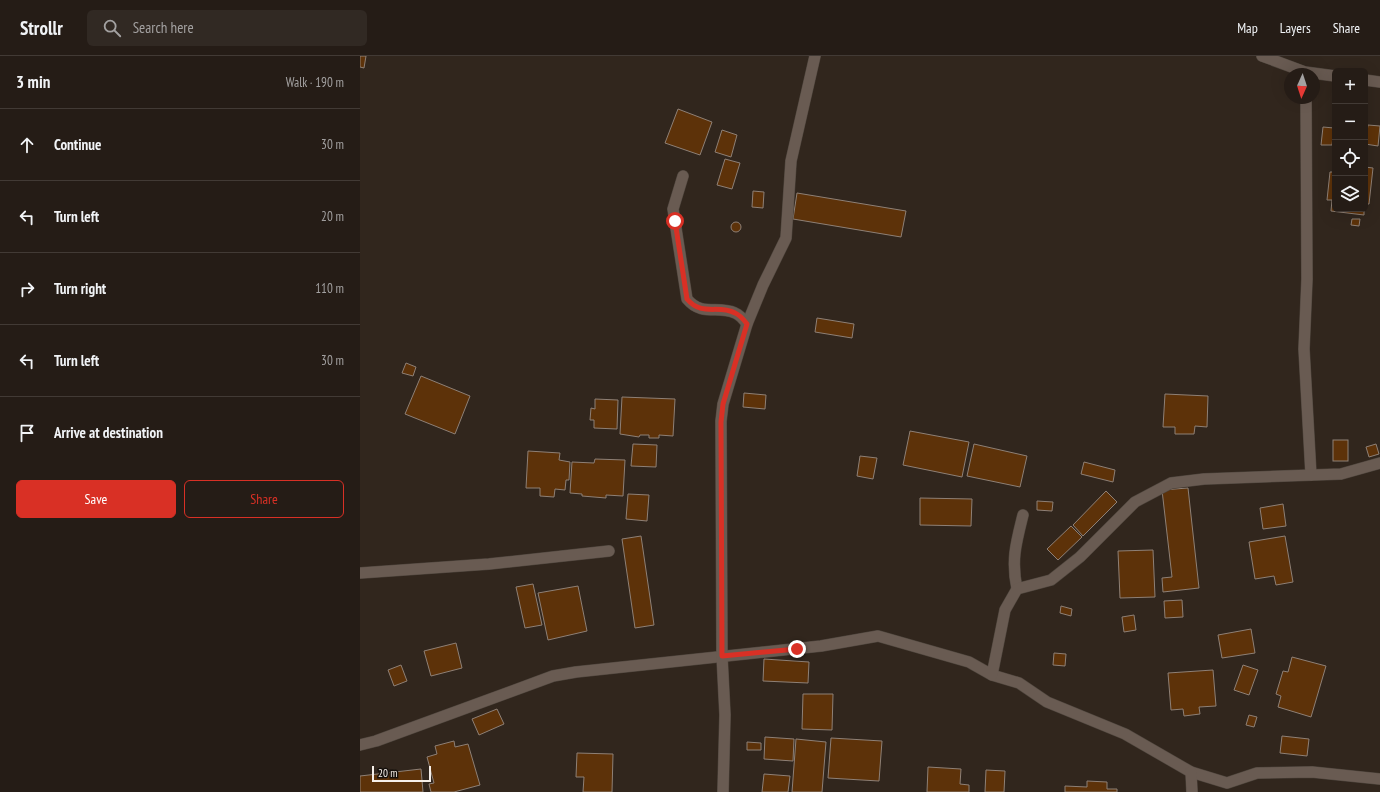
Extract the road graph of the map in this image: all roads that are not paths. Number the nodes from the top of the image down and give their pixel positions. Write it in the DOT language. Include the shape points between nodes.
graph roads {
  1 [pos="815,56"];
  2 [pos="1262,56"];
  3 [pos="1292,68"];
  4 [pos="1320,74"];
  5 [pos="1332,76"];
  6 [pos="1368,80"];
  7 [pos="1380,82"];
  8 [pos="1306,104"];
  9 [pos="683,176"];
  10 [pos="747,324"];
  11 [pos="1380,463"];
  12 [pos="1311,475"];
  13 [pos="1022,515"];
  14 [pos="609,551"];
  15 [pos="360,573"];
  16 [pos="1017,589"];
  17 [pos="722,656"];
  18 [pos="992,675"];
  19 [pos="360,745"];
  20 [pos="1192,772"];
  21 [pos="1380,779"];
  22 [pos="723,792"];
  23 [pos="1192,792"];
  1 -- 10 [label="street" via="791,161 786,238"];
  2 -- 3 [label="street"];
  4 -- 5 [label="street"];
  6 -- 7 [label="street"];
  8 -- 12 [label="street" via="1307,279 1304,349"];
  9 -- 10 [label="street" via="673,208 687,299 701,309 734,312"];
  10 -- 17 [label="street" via="723,404 721,422"];
  11 -- 12 [label="street" via="1341,474"];
  12 -- 16 [label="street" via="1204,479 1171,483 1135,502 1080,557 1050,580"];
  13 -- 16 [label="street" via="1013,569"];
  14 -- 15 [label="street" via="489,564"];
  16 -- 18 [label="street" via="1005,610"];
  17 -- 18 [label="street" via="821,646 878,636 969,662"];
  17 -- 19 [label="street" via="553,676"];
  17 -- 22 [label="street" via="725,715"];
  18 -- 20 [label="street" via="1019,683 1047,702 1125,734"];
  20 -- 21 [label="street" via="1227,783 1257,773 1312,772"];
  20 -- 23 [label="street"];
}
